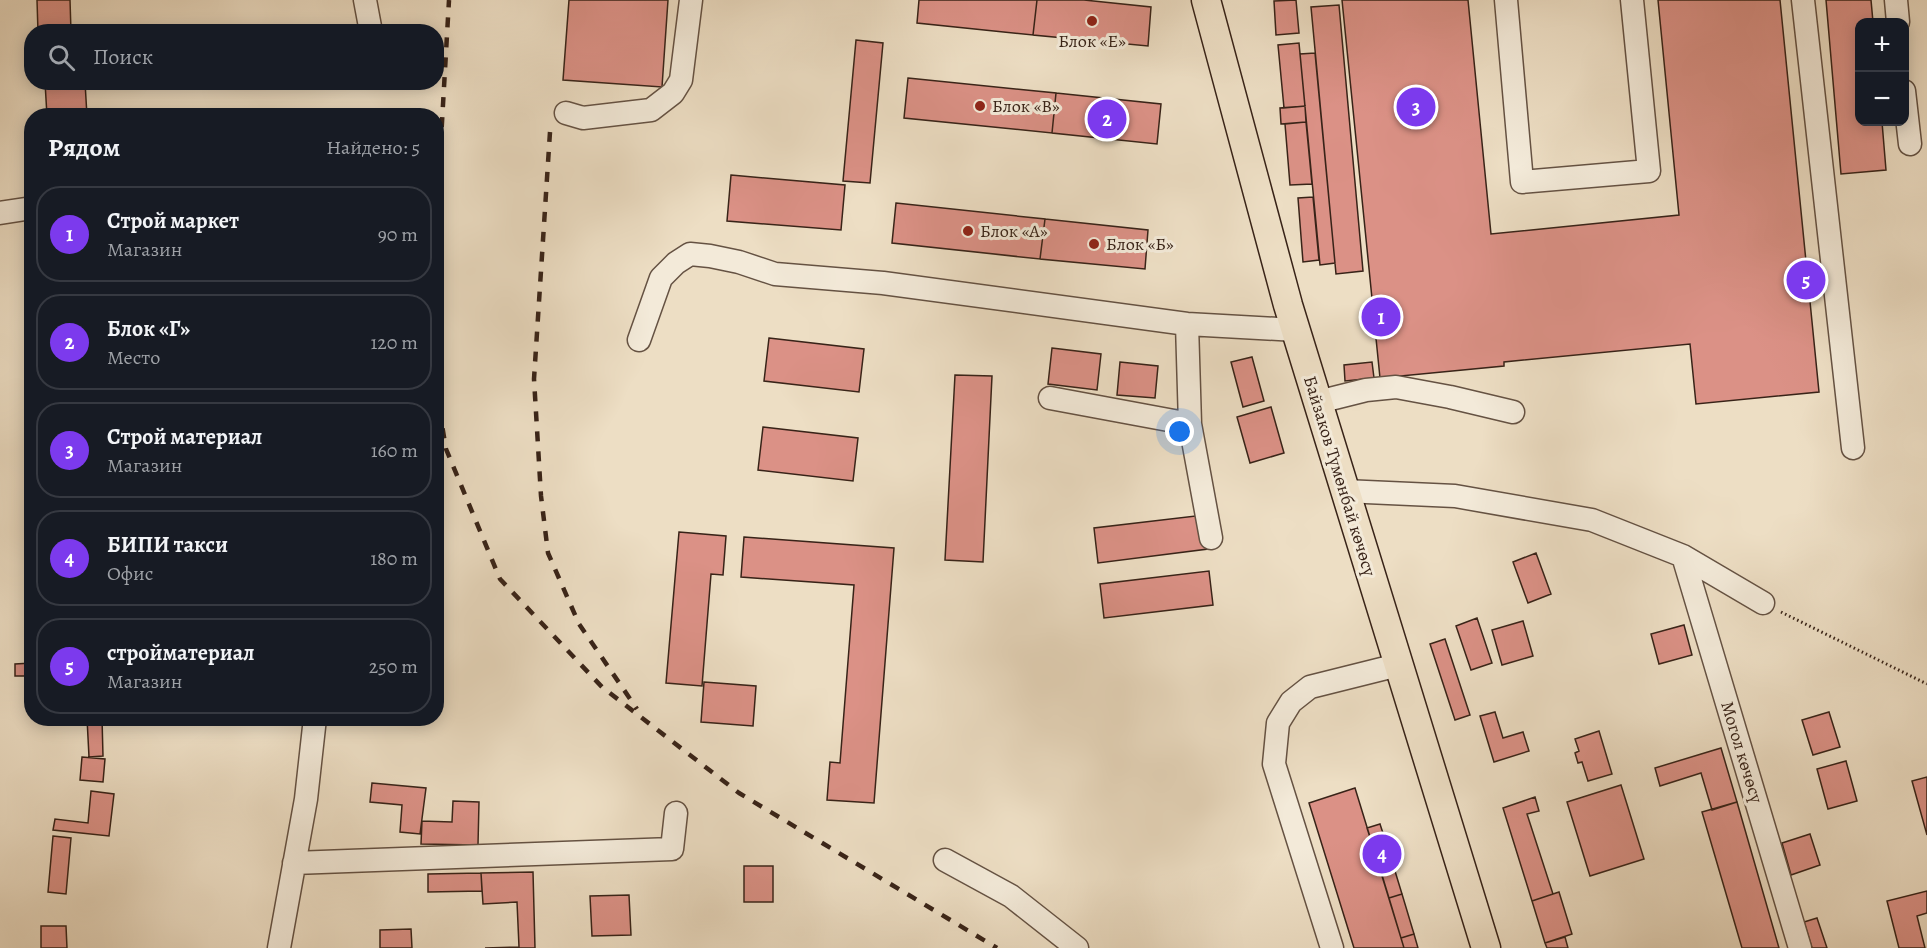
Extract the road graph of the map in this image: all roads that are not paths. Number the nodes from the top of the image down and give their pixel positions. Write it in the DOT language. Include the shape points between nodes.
graph roads {
  1 [pos="365,0"];
  2 [pos="691,0"];
  3 [pos="1206,0"];
  4 [pos="1506,0"];
  5 [pos="1632,0"];
  6 [pos="1803,0"];
  7 [pos="1896,0"];
  8 [pos="1898,18"];
  9 [pos="369,24"];
  10 [pos="566,113"];
  11 [pos="1908,126"];
  12 [pos="1910,144"];
  13 [pos="24,209"];
  14 [pos="0,213"];
  15 [pos="1187,324"];
  16 [pos="1296,330"];
  17 [pos="639,340"];
  18 [pos="1050,398"];
  19 [pos="1318,402"];
  20 [pos="1513,412"];
  21 [pos="1190,424"];
  22 [pos="1853,448"];
  23 [pos="1344,490"];
  24 [pos="1211,538"];
  25 [pos="1683,556"];
  26 [pos="1763,603"];
  27 [pos="1398,666"];
  28 [pos="314,726"];
  29 [pos="676,813"];
  30 [pos="945,860"];
  31 [pos="294,863"];
  32 [pos="279,948"];
  33 [pos="1077,948"];
  34 [pos="1332,948"];
  35 [pos="1486,948"];
  36 [pos="1800,948"];
  1 -- 9 [label="street"];
  2 -- 10 [label="street" via="681,80 673,93 651,110 583,117"];
  3 -- 16 [label="main road, Байзаков Түмөнбай көчөсү"];
  4 -- 5 [label="street" via="1522,182 1649,171"];
  6 -- 22 [label="street"];
  7 -- 8 [label="street"];
  11 -- 12 [label="street"];
  13 -- 14 [label="street"];
  15 -- 16 [label="street"];
  15 -- 17 [label="street" via="883,283 776,274 739,262 690,255 661,278"];
  15 -- 21 [label="street"];
  16 -- 19 [label="main road, Байзаков Түмөнбай көчөсү"];
  18 -- 21 [label="street"];
  19 -- 20 [label="street" via="1396,387"];
  19 -- 23 [label="main road, Байзаков Түмөнбай көчөсү"];
  21 -- 24 [label="street"];
  23 -- 25 [label="street" via="1455,496 1592,520"];
  23 -- 27 [label="main road, Байзаков Түмөнбай көчөсү"];
  25 -- 26 [label="street"];
  25 -- 36 [label="street, Могол көчөсү"];
  27 -- 34 [label="street" via="1310,687 1290,702 1278,723 1274,764"];
  27 -- 35 [label="main road, Байзаков Түмөнбай көчөсү"];
  28 -- 31 [label="street"];
  29 -- 31 [label="street" via="672,849"];
  30 -- 33 [label="street" via="1011,896"];
  31 -- 32 [label="street"];
}
